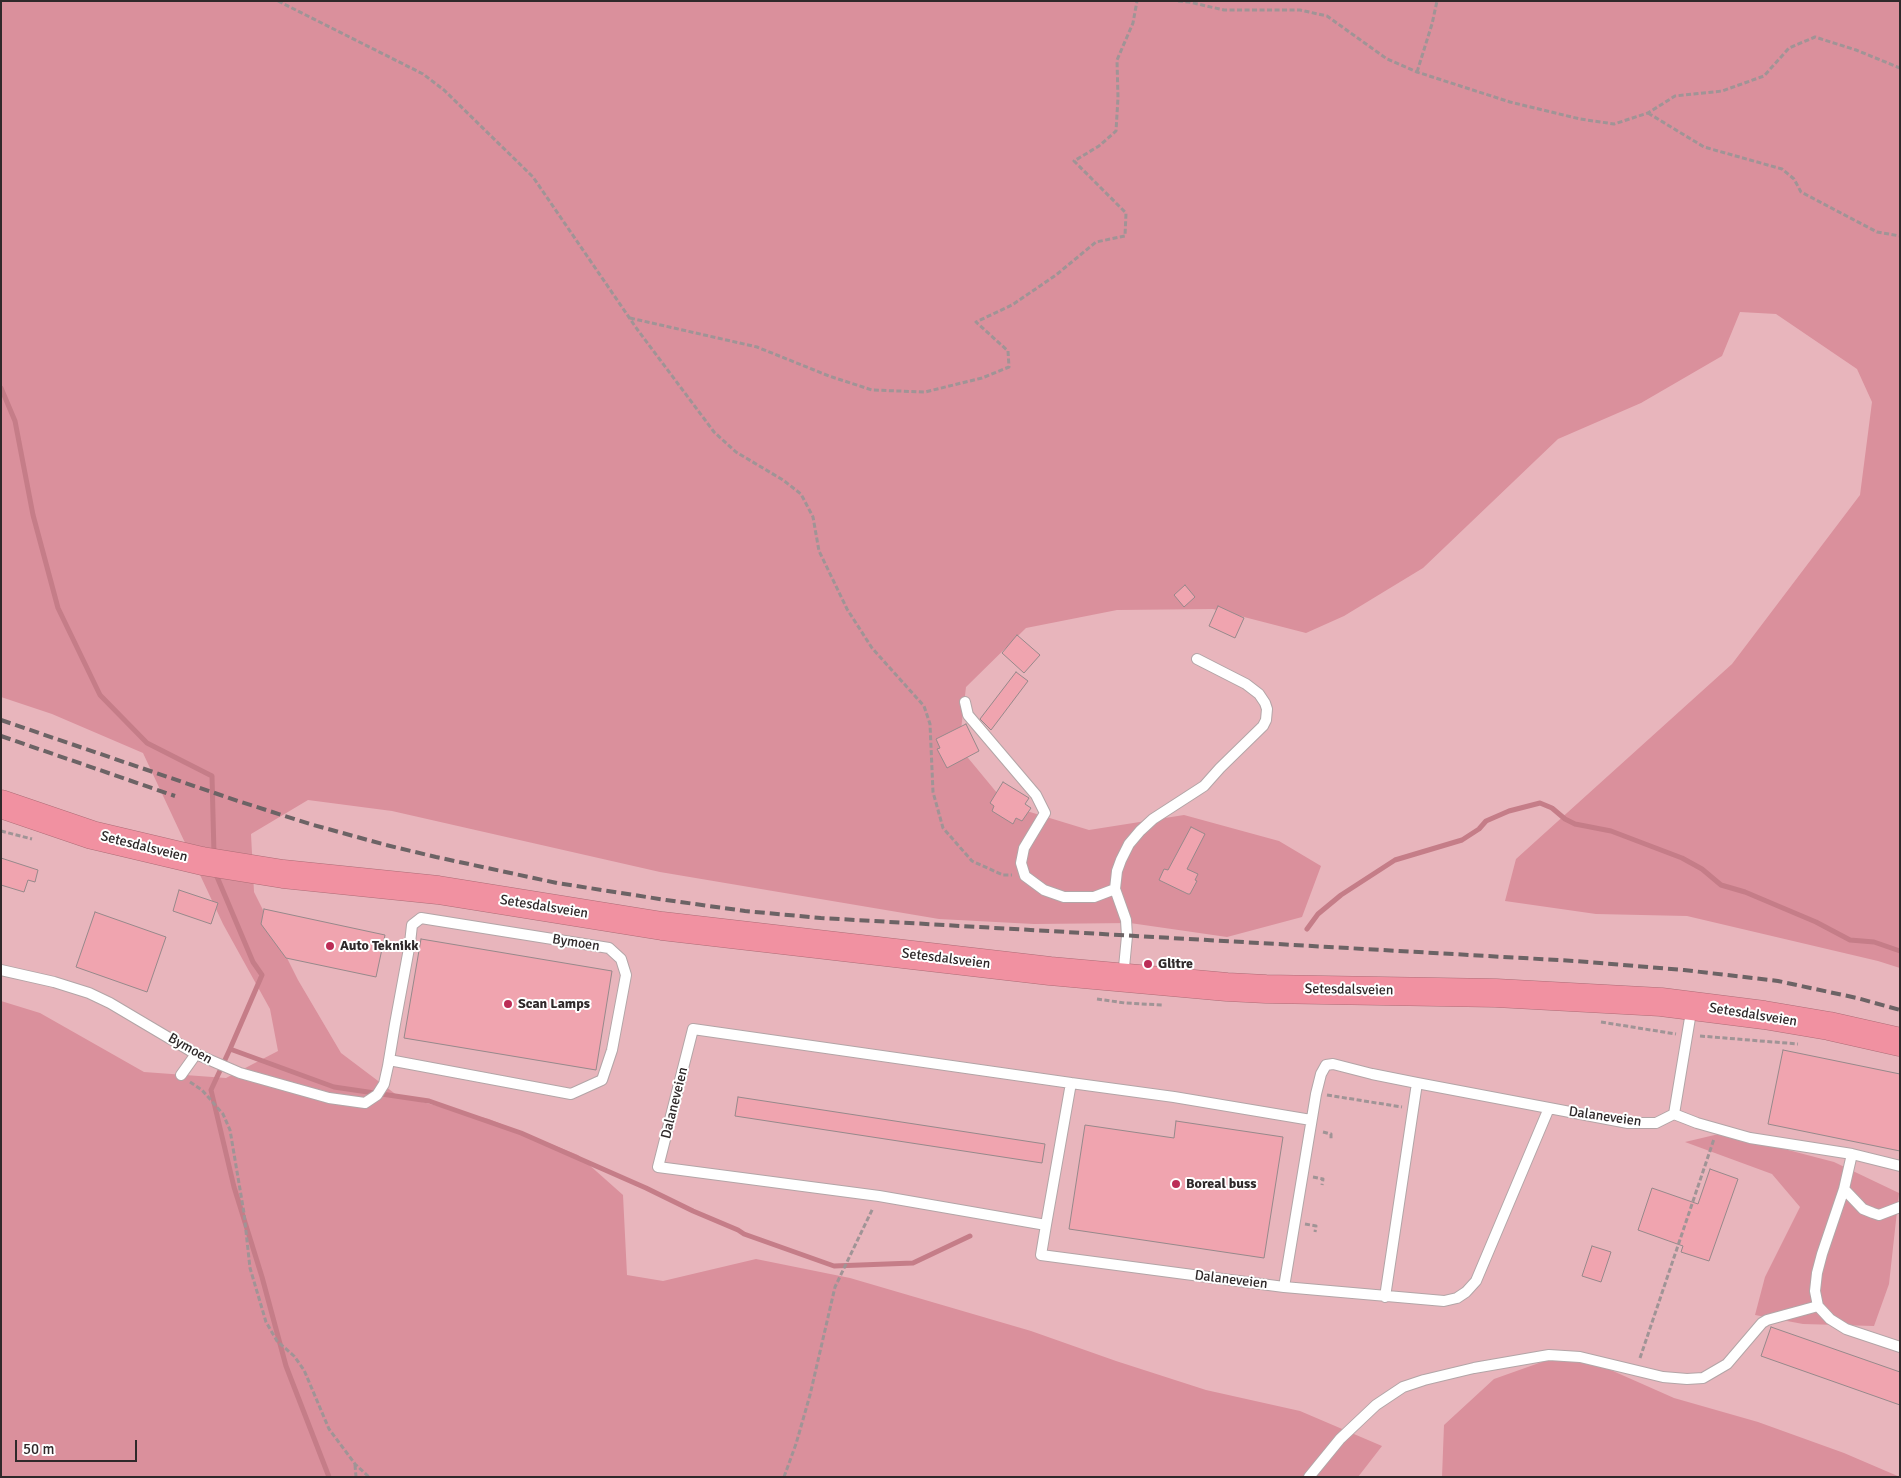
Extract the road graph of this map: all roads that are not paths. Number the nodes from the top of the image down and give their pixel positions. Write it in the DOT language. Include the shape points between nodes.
graph roads {
  1 [pos="1197,659"];
  2 [pos="965,702"];
  3 [pos="1,804"];
  4 [pos="1115,889"];
  5 [pos="1,970"];
  6 [pos="1123,979"];
  7 [pos="1692,1006"];
  8 [pos="1900,1042"];
  9 [pos="196,1054"];
  10 [pos="389,1060"];
  11 [pos="181,1075"];
  12 [pos="1071,1083"];
  13 [pos="1417,1084"];
  14 [pos="1549,1108"];
  15 [pos="1674,1114"];
  16 [pos="1311,1120"];
  17 [pos="1852,1154"];
  18 [pos="1900,1166"];
  19 [pos="1844,1189"];
  20 [pos="1900,1207"];
  21 [pos="1046,1225"];
  22 [pos="1284,1287"];
  23 [pos="1384,1297"];
  24 [pos="1818,1306"];
  25 [pos="1900,1347"];
  26 [pos="1309,1477"];
  1 -- 4 [label="lane" via="1252,688 1262,697 1267,709 1266,720 1204,786 1140,831 1120,860"];
  2 -- 4 [label="lane" via="968,715 1036,795 1045,813 1024,848 1021,864 1025,876 1044,890 1064,897 1094,897"];
  3 -- 6 [label="highway, Setesdalsveien" via="109,839 240,868 438,890 697,930"];
  4 -- 6 [label="lane" via="1126,920"];
  5 -- 9 [label="lane, Bymoen" via="89,993"];
  6 -- 7 [label="highway, Setesdalsveien" via="1266,990 1561,995"];
  7 -- 8 [label="highway, Setesdalsveien" via="1820,1025"];
  7 -- 15 [label="lane"];
  9 -- 10 [label="lane, Bymoen" via="261,1080 329,1098 365,1103 381,1090"];
  9 -- 11 [label="lane"];
  10 -- 10 [label="lane, Bymoen" via="571,1094 602,1080 612,1050 626,975 621,959 609,948 421,918 412,925"];
  12 -- 16 [label="lane, Dalaneveien"];
  12 -- 21 [label="lane, Dalaneveien"];
  12 -- 21 [label="lane, Dalaneveien" via="693,1030 658,1167 879,1196"];
  13 -- 14 [label="lane, Dalaneveien"];
  13 -- 16 [label="lane, Dalaneveien" via="1333,1064 1326,1066 1321,1074"];
  13 -- 23 [label="lane"];
  14 -- 15 [label="lane, Dalaneveien" via="1628,1123 1656,1123"];
  14 -- 23 [label="lane" via="1476,1282 1457,1298 1444,1301"];
  15 -- 17 [label="lane" via="1750,1138"];
  16 -- 22 [label="lane, Dalaneveien"];
  17 -- 18 [label="lane"];
  17 -- 19 [label="lane"];
  19 -- 20 [label="lane" via="1873,1213"];
  19 -- 24 [label="lane" via="1817,1273 1815,1291"];
  21 -- 22 [label="lane, Dalaneveien" via="1041,1256"];
  22 -- 23 [label="lane"];
  24 -- 25 [label="lane" via="1846,1329"];
  24 -- 26 [label="lane" via="1762,1323 1727,1364 1703,1378 1663,1377 1580,1357 1549,1354 1424,1380 1403,1388 1376,1405 1353,1426"];
}
